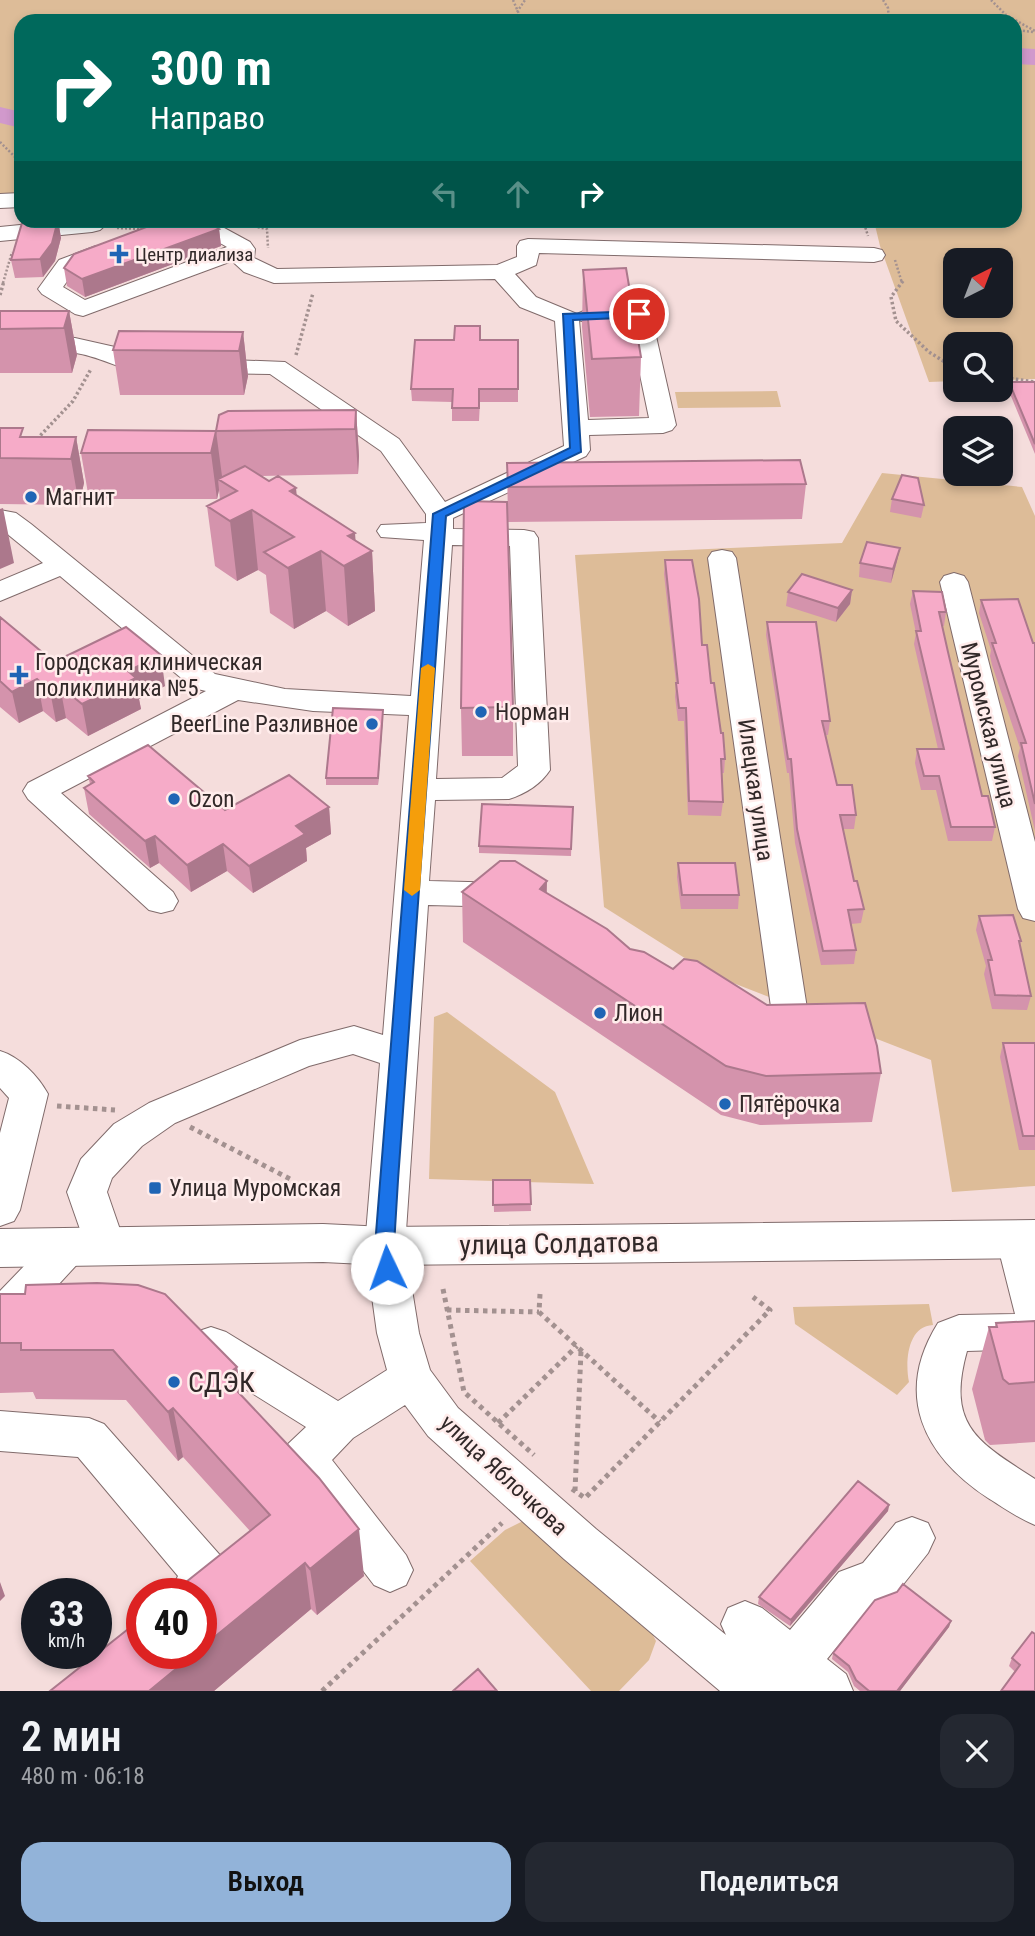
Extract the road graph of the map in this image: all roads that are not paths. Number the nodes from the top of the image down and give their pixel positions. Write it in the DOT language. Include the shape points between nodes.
graph roads {
  1 [pos="61,228"];
  2 [pos="528,228"];
  3 [pos="156,231"];
  4 [pos="9,233"];
  5 [pos="130,241"];
  6 [pos="528,246"];
  7 [pos="244,249"];
  8 [pos="874,255"];
  9 [pos="501,272"];
  10 [pos="567,317"];
  11 [pos="0,341"];
  12 [pos="575,428"];
  13 [pos="350,445"];
  14 [pos="390,445"];
  15 [pos="0,518"];
  16 [pos="439,528"];
  17 [pos="391,531"];
  18 [pos="722,558"];
  19 [pos="64,564"];
  20 [pos="954,582"];
  21 [pos="0,593"];
  22 [pos="232,690"];
  23 [pos="425,706"];
  24 [pos="419,790"];
  25 [pos="411,893"];
  26 [pos="534,900"];
  27 [pos="161,901"];
  28 [pos="1035,909"];
  29 [pos="735,1012"];
  30 [pos="399,1055"];
  31 [pos="0,1065"];
  32 [pos="0,1210"];
  33 [pos="1026,1239"];
  34 [pos="385,1246"];
  35 [pos="87,1247"];
  36 [pos="0,1248"];
  37 [pos="0,1310"];
  38 [pos="1035,1312"];
  39 [pos="1035,1331"];
  40 [pos="211,1345"];
  41 [pos="411,1378"];
  42 [pos="338,1424"];
  43 [pos="0,1431"];
  44 [pos="1025,1490"];
  45 [pos="912,1538"];
  46 [pos="390,1570"];
  47 [pos="210,1578"];
  48 [pos="745,1623"];
  49 [pos="768,1683"];
  1 -- 4 [label="street"];
  2 -- 6 [label="street"];
  3 -- 7 [label="street" via="215,230"];
  5 -- 7 [label="street" via="66,265 50,289 83,309"];
  6 -- 8 [label="street"];
  6 -- 9 [label="street" via="528,260"];
  7 -- 9 [label="street" via="243,260 274,276"];
  9 -- 10 [label="street" via="528,302"];
  10 -- 12 [label="street"];
  10 -- 12 [label="street" via="639,314 663,425"];
  11 -- 14 [label="street" via="75,345 106,352 135,366 276,367"];
  12 -- 16 [label="street" via="576,450"];
  13 -- 14 [label="street"];
  14 -- 16 [label="street"];
  15 -- 19 [label="street"];
  16 -- 17 [label="street"];
  16 -- 23 [label="street, улица Яблочкова"];
  16 -- 24 [label="street" via="524,538 534,770 509,788"];
  18 -- 29 [label="street, Илецкая улица" via="791,1021 747,1019"];
  19 -- 21 [label="street"];
  19 -- 22 [label="street" via="204,681"];
  20 -- 28 [label="street, Муромская улица"];
  22 -- 23 [label="street" via="331,703"];
  22 -- 27 [label="street" via="39,792"];
  23 -- 24 [label="street, улица Яблочкова"];
  24 -- 25 [label="street, улица Яблочкова"];
  25 -- 26 [label="street"];
  25 -- 30 [label="street, улица Яблочкова"];
  30 -- 34 [label="street, улица Яблочкова"];
  30 -- 35 [label="street" via="354,1040 300,1054 162,1113 128,1135 95,1170 87,1192"];
  31 -- 32 [label="street" via="29,1094"];
  33 -- 34 [label="main road, улица Солдатова"];
  33 -- 38 [label="street"];
  34 -- 35 [label="main road, улица Солдатова" via="323,1242"];
  34 -- 41 [label="street, улица Яблочкова" via="398,1333"];
  35 -- 36 [label="main road, улица Солдатова"];
  35 -- 37 [label="street" via="8,1310"];
  39 -- 44 [label="street" via="959,1333 950,1340 937,1392 942,1423 958,1450"];
  40 -- 42 [label="street"];
  41 -- 42 [label="street"];
  41 -- 49 [label="street, улица Яблочкова" via="443,1422 570,1536"];
  42 -- 46 [label="street" via="303,1458"];
  43 -- 47 [label="street" via="89,1438"];
  45 -- 49 [label="street" via="878,1580 855,1588"];
  48 -- 49 [label="street"];
}
